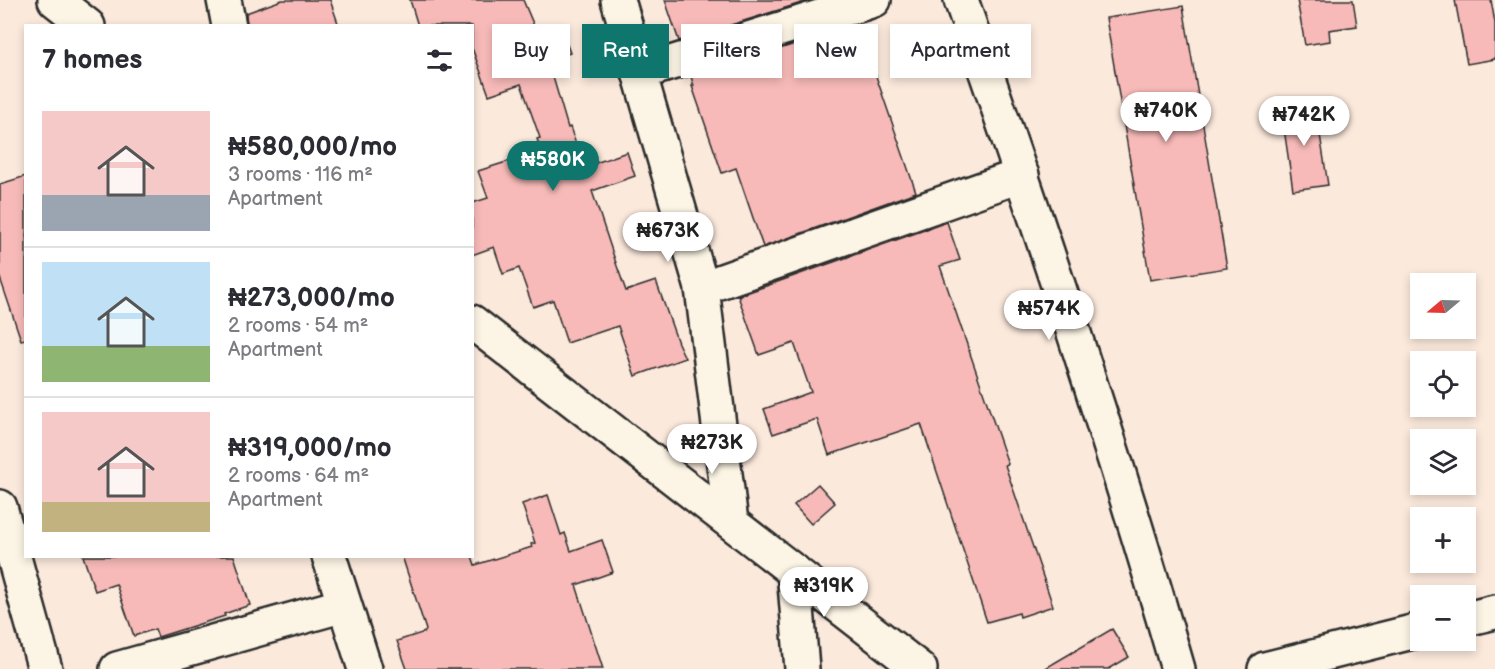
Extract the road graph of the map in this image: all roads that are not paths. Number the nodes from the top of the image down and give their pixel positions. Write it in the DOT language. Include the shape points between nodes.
graph roads {
  1 [pos="55,0"];
  2 [pos="224,0"];
  3 [pos="618,0"];
  4 [pos="874,0"];
  5 [pos="961,0"];
  6 [pos="85,24"];
  7 [pos="229,24"];
  8 [pos="625,24"];
  9 [pos="669,65"];
  10 [pos="640,78"];
  11 [pos="1022,175"];
  12 [pos="702,288"];
  13 [pos="474,324"];
  14 [pos="0,507"];
  15 [pos="731,522"];
  16 [pos="330,558"];
  17 [pos="794,571"];
  18 [pos="344,604"];
  19 [pos="1495,612"];
  20 [pos="1476,617"];
  21 [pos="1410,633"];
  22 [pos="45,669"];
  23 [pos="117,669"];
  24 [pos="365,669"];
  25 [pos="802,669"];
  26 [pos="920,669"];
  27 [pos="1179,669"];
  28 [pos="1265,669"];
  1 -- 6 [label="street"];
  2 -- 7 [label="street"];
  3 -- 8 [label="street"];
  4 -- 9 [label="street"];
  5 -- 11 [label="street"];
  10 -- 12 [label="street"];
  11 -- 12 [label="street"];
  11 -- 27 [label="street" via="1140,536"];
  12 -- 15 [label="street"];
  13 -- 15 [label="street"];
  14 -- 22 [label="street"];
  15 -- 17 [label="street"];
  16 -- 18 [label="street"];
  17 -- 25 [label="street"];
  17 -- 26 [label="street"];
  18 -- 23 [label="street"];
  18 -- 24 [label="street"];
  19 -- 20 [label="street"];
  21 -- 28 [label="street"];
}
